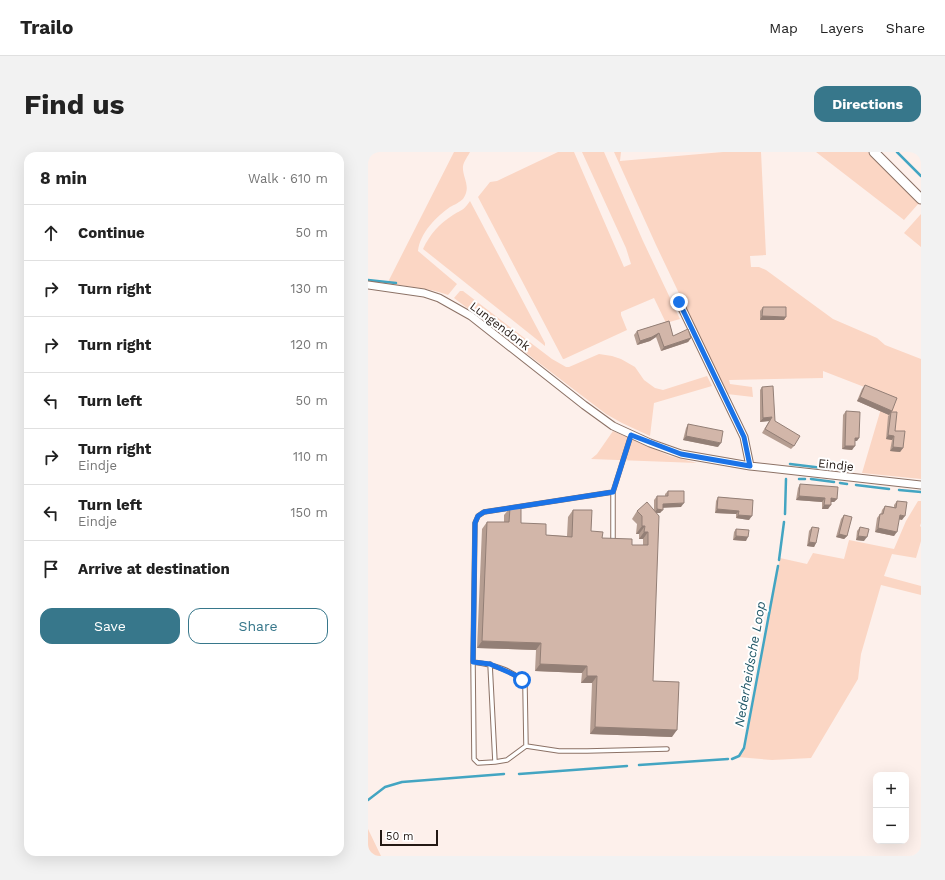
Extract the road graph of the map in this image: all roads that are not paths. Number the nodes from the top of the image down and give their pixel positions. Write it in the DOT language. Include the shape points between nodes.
graph roads {
  1 [pos="874,152"];
  2 [pos="921,200"];
  3 [pos="368,285"];
  4 [pos="679,302"];
  5 [pos="584,405"];
  6 [pos="631,435"];
  7 [pos="750,466"];
  8 [pos="921,485"];
  9 [pos="613,492"];
  10 [pos="613,538"];
  11 [pos="473,662"];
  12 [pos="490,664"];
  13 [pos="526,746"];
  14 [pos="667,749"];
  15 [pos="495,762"];
  1 -- 2 [label="street"];
  3 -- 5 [label="street, Lungendonk" via="424,293 439,298 471,316"];
  4 -- 7 [label="street" via="744,437"];
  5 -- 6 [label="street, Eindje" via="613,426"];
  6 -- 7 [label="street, Eindje" via="681,454"];
  6 -- 9 [label="lane"];
  7 -- 8 [label="street, Eindje"];
  9 -- 10 [label="lane"];
  9 -- 11 [label="lane" via="484,512 478,516 475,523"];
  11 -- 12 [label="lane"];
  11 -- 15 [label="lane" via="474,759 478,763"];
  12 -- 13 [label="lane" via="522,680 525,687"];
  12 -- 15 [label="lane"];
  13 -- 14 [label="lane" via="587,752"];
  13 -- 15 [label="lane" via="507,760"];
}
